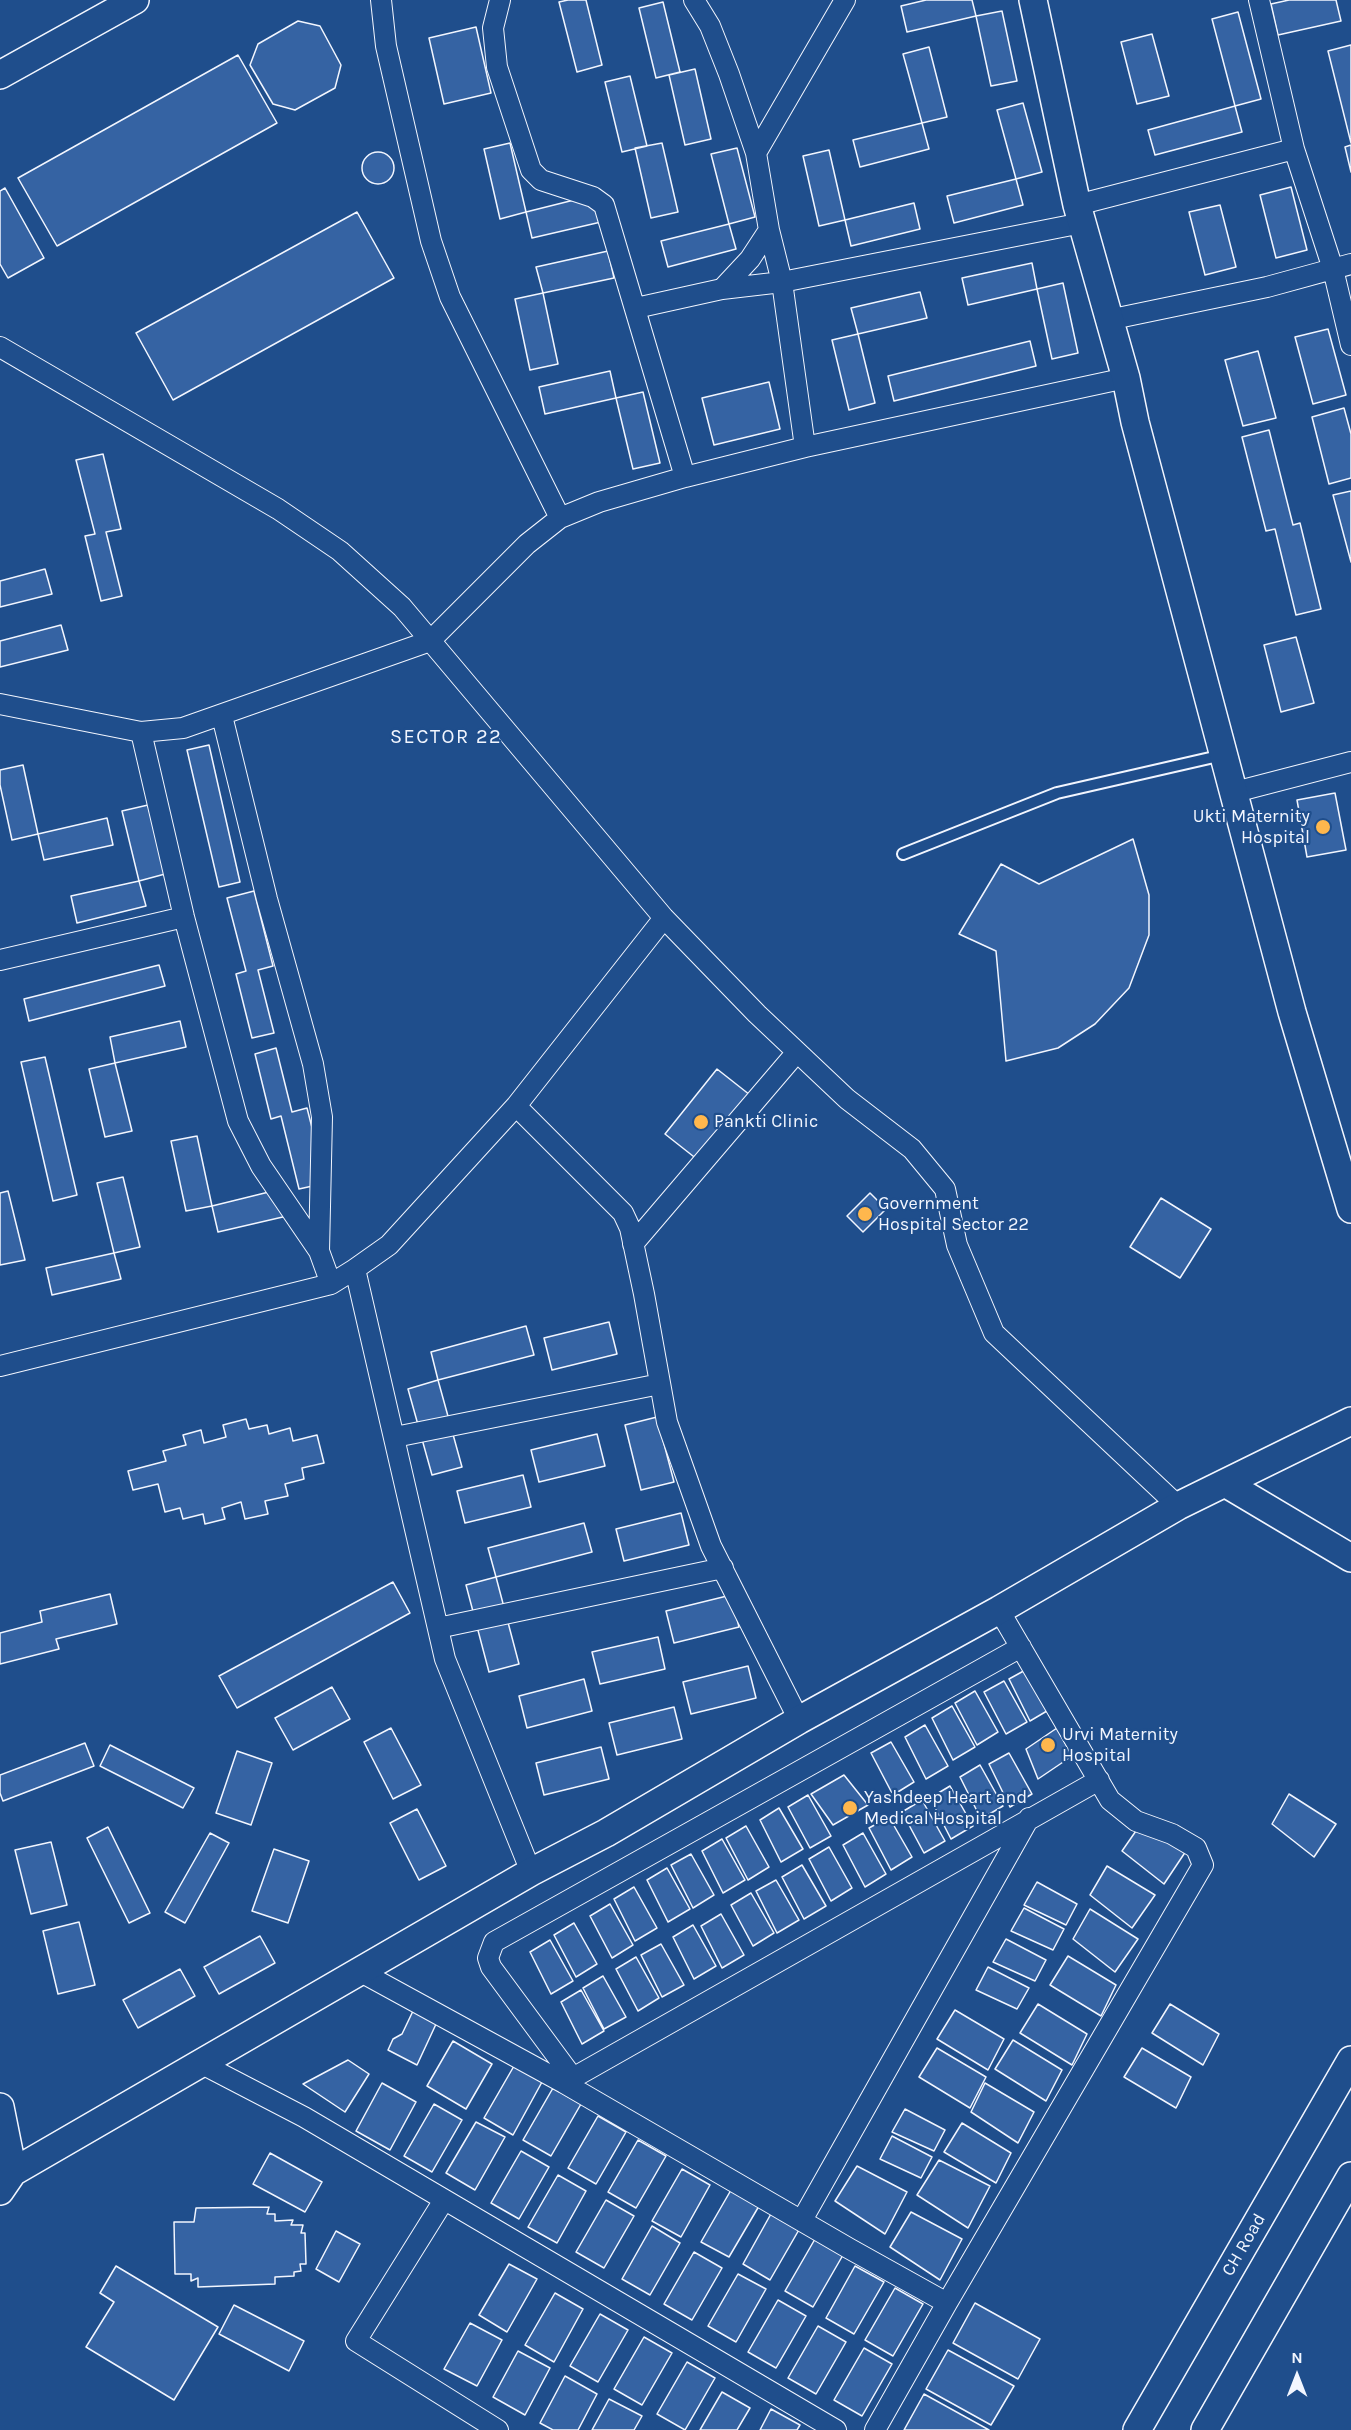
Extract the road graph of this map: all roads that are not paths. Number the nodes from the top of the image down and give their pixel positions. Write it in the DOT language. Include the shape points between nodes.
graph roads {
  1 [pos="135,0"];
  2 [pos="381,0"];
  3 [pos="500,0"];
  4 [pos="694,0"];
  5 [pos="845,0"];
  6 [pos="1033,0"];
  7 [pos="1259,0"];
  8 [pos="0,75"];
  9 [pos="1294,149"];
  10 [pos="756,153"];
  11 [pos="1080,214"];
  12 [pos="770,230"];
  13 [pos="1342,266"];
  14 [pos="783,282"];
  15 [pos="722,289"];
  16 [pos="636,308"];
  17 [pos="1108,320"];
  18 [pos="1351,345"];
  19 [pos="0,346"];
  20 [pos="1126,378"];
  21 [pos="805,447"];
  22 [pos="685,477"];
  23 [pos="560,518"];
  24 [pos="430,640"];
  25 [pos="0,704"];
  26 [pos="222,716"];
  27 [pos="141,732"];
  28 [pos="1224,755"];
  29 [pos="1351,762"];
  30 [pos="1235,792"];
  31 [pos="903,854"];
  32 [pos="184,917"];
  33 [pos="664,918"];
  34 [pos="0,960"];
  35 [pos="797,1052"];
  36 [pos="516,1106"];
  37 [pos="1351,1209"];
  38 [pos="633,1245"];
  39 [pos="319,1251"];
  40 [pos="355,1269"];
  41 [pos="331,1284"];
  42 [pos="0,1366"];
  43 [pos="660,1384"];
  44 [pos="1351,1421"];
  45 [pos="395,1437"];
  46 [pos="1225,1483"];
  47 [pos="1178,1506"];
  48 [pos="1351,1558"];
  49 [pos="723,1568"];
  50 [pos="999,1610"];
  51 [pos="438,1628"];
  52 [pos="1021,1647"];
  53 [pos="799,1720"];
  54 [pos="1099,1780"];
  55 [pos="1029,1818"];
  56 [pos="531,1872"];
  57 [pos="361,1972"];
  58 [pos="1351,2060"];
  59 [pos="202,2064"];
  60 [pos="569,2080"];
  61 [pos="0,2107"];
  62 [pos="1351,2176"];
  63 [pos="7,2182"];
  64 [pos="444,2200"];
  65 [pos="802,2220"];
  66 [pos="947,2303"];
  67 [pos="477,2424"];
  68 [pos="498,2430"];
  69 [pos="836,2430"];
  70 [pos="876,2430"];
  71 [pos="1137,2430"];
  72 [pos="1205,2430"];
  1 -- 8 [label="street"];
  2 -- 23 [label="street" via="386,46 430,241 450,297"];
  3 -- 16 [label="street" via="493,28 497,67 531,170 541,180 593,197 604,205"];
  4 -- 10 [label="street" via="710,26"];
  5 -- 10 [label="street"];
  6 -- 11 [label="street"];
  7 -- 9 [label="street"];
  9 -- 11 [label="street"];
  9 -- 13 [label="street"];
  10 -- 12 [label="street"];
  11 -- 14 [label="street"];
  11 -- 17 [label="street"];
  12 -- 14 [label="street"];
  12 -- 15 [label="street"];
  13 -- 17 [label="street" via="1257,289"];
  13 -- 18 [label="street"];
  14 -- 15 [label="street"];
  14 -- 21 [label="street"];
  15 -- 16 [label="street"];
  16 -- 22 [label="street"];
  17 -- 20 [label="street"];
  19 -- 24 [label="street" via="278,509 340,551 402,607"];
  20 -- 21 [label="street"];
  20 -- 28 [label="street"];
  21 -- 22 [label="street"];
  22 -- 23 [label="street" via="599,502"];
  23 -- 24 [label="street" via="527,544"];
  24 -- 26 [label="street"];
  24 -- 33 [label="street"];
  25 -- 27 [label="street"];
  26 -- 27 [label="street" via="183,728"];
  26 -- 39 [label="street" via="315,1074 322,1117"];
  27 -- 32 [label="street"];
  28 -- 30 [label="street"];
  28 -- 31 [label="lane" via="1057,793"];
  29 -- 30 [label="street"];
  30 -- 37 [label="street" via="1292,1012"];
  32 -- 34 [label="street"];
  32 -- 39 [label="street" via="238,1121 261,1166"];
  33 -- 35 [label="street"];
  33 -- 36 [label="street"];
  35 -- 38 [label="street"];
  35 -- 47 [label="street" via="847,1099 912,1149 945,1189 957,1245 994,1334"];
  36 -- 38 [label="street" via="623,1213"];
  36 -- 40 [label="street" via="388,1245"];
  38 -- 43 [label="street"];
  39 -- 41 [label="street"];
  40 -- 41 [label="street"];
  40 -- 45 [label="street"];
  41 -- 42 [label="street"];
  43 -- 45 [label="street"];
  43 -- 49 [label="street" via="667,1422 711,1546"];
  44 -- 46 [label="street"];
  45 -- 51 [label="street"];
  46 -- 47 [label="street"];
  46 -- 48 [label="street"];
  47 -- 50 [label="street"];
  49 -- 51 [label="street"];
  49 -- 53 [label="street"];
  50 -- 52 [label="street"];
  50 -- 53 [label="street"];
  51 -- 56 [label="street" via="445,1659"];
  52 -- 54 [label="street"];
  52 -- 60 [label="street" via="494,1942 488,1958 491,1967"];
  53 -- 56 [label="street" via="606,1833"];
  54 -- 55 [label="street"];
  54 -- 66 [label="street" via="1110,1800 1136,1821 1196,1848 1203,1865"];
  55 -- 60 [label="street"];
  55 -- 65 [label="street"];
  56 -- 57 [label="street"];
  57 -- 59 [label="street"];
  57 -- 60 [label="street"];
  58 -- 71 [label="street, CH Road"];
  59 -- 63 [label="street"];
  59 -- 64 [label="street" via="304,2117"];
  60 -- 65 [label="street"];
  61 -- 63 [label="street"];
  62 -- 72 [label="street"];
  64 -- 67 [label="street" via="356,2341"];
  64 -- 69 [label="street"];
  65 -- 66 [label="street"];
  66 -- 70 [label="street"];
  67 -- 68 [label="street"];
}
